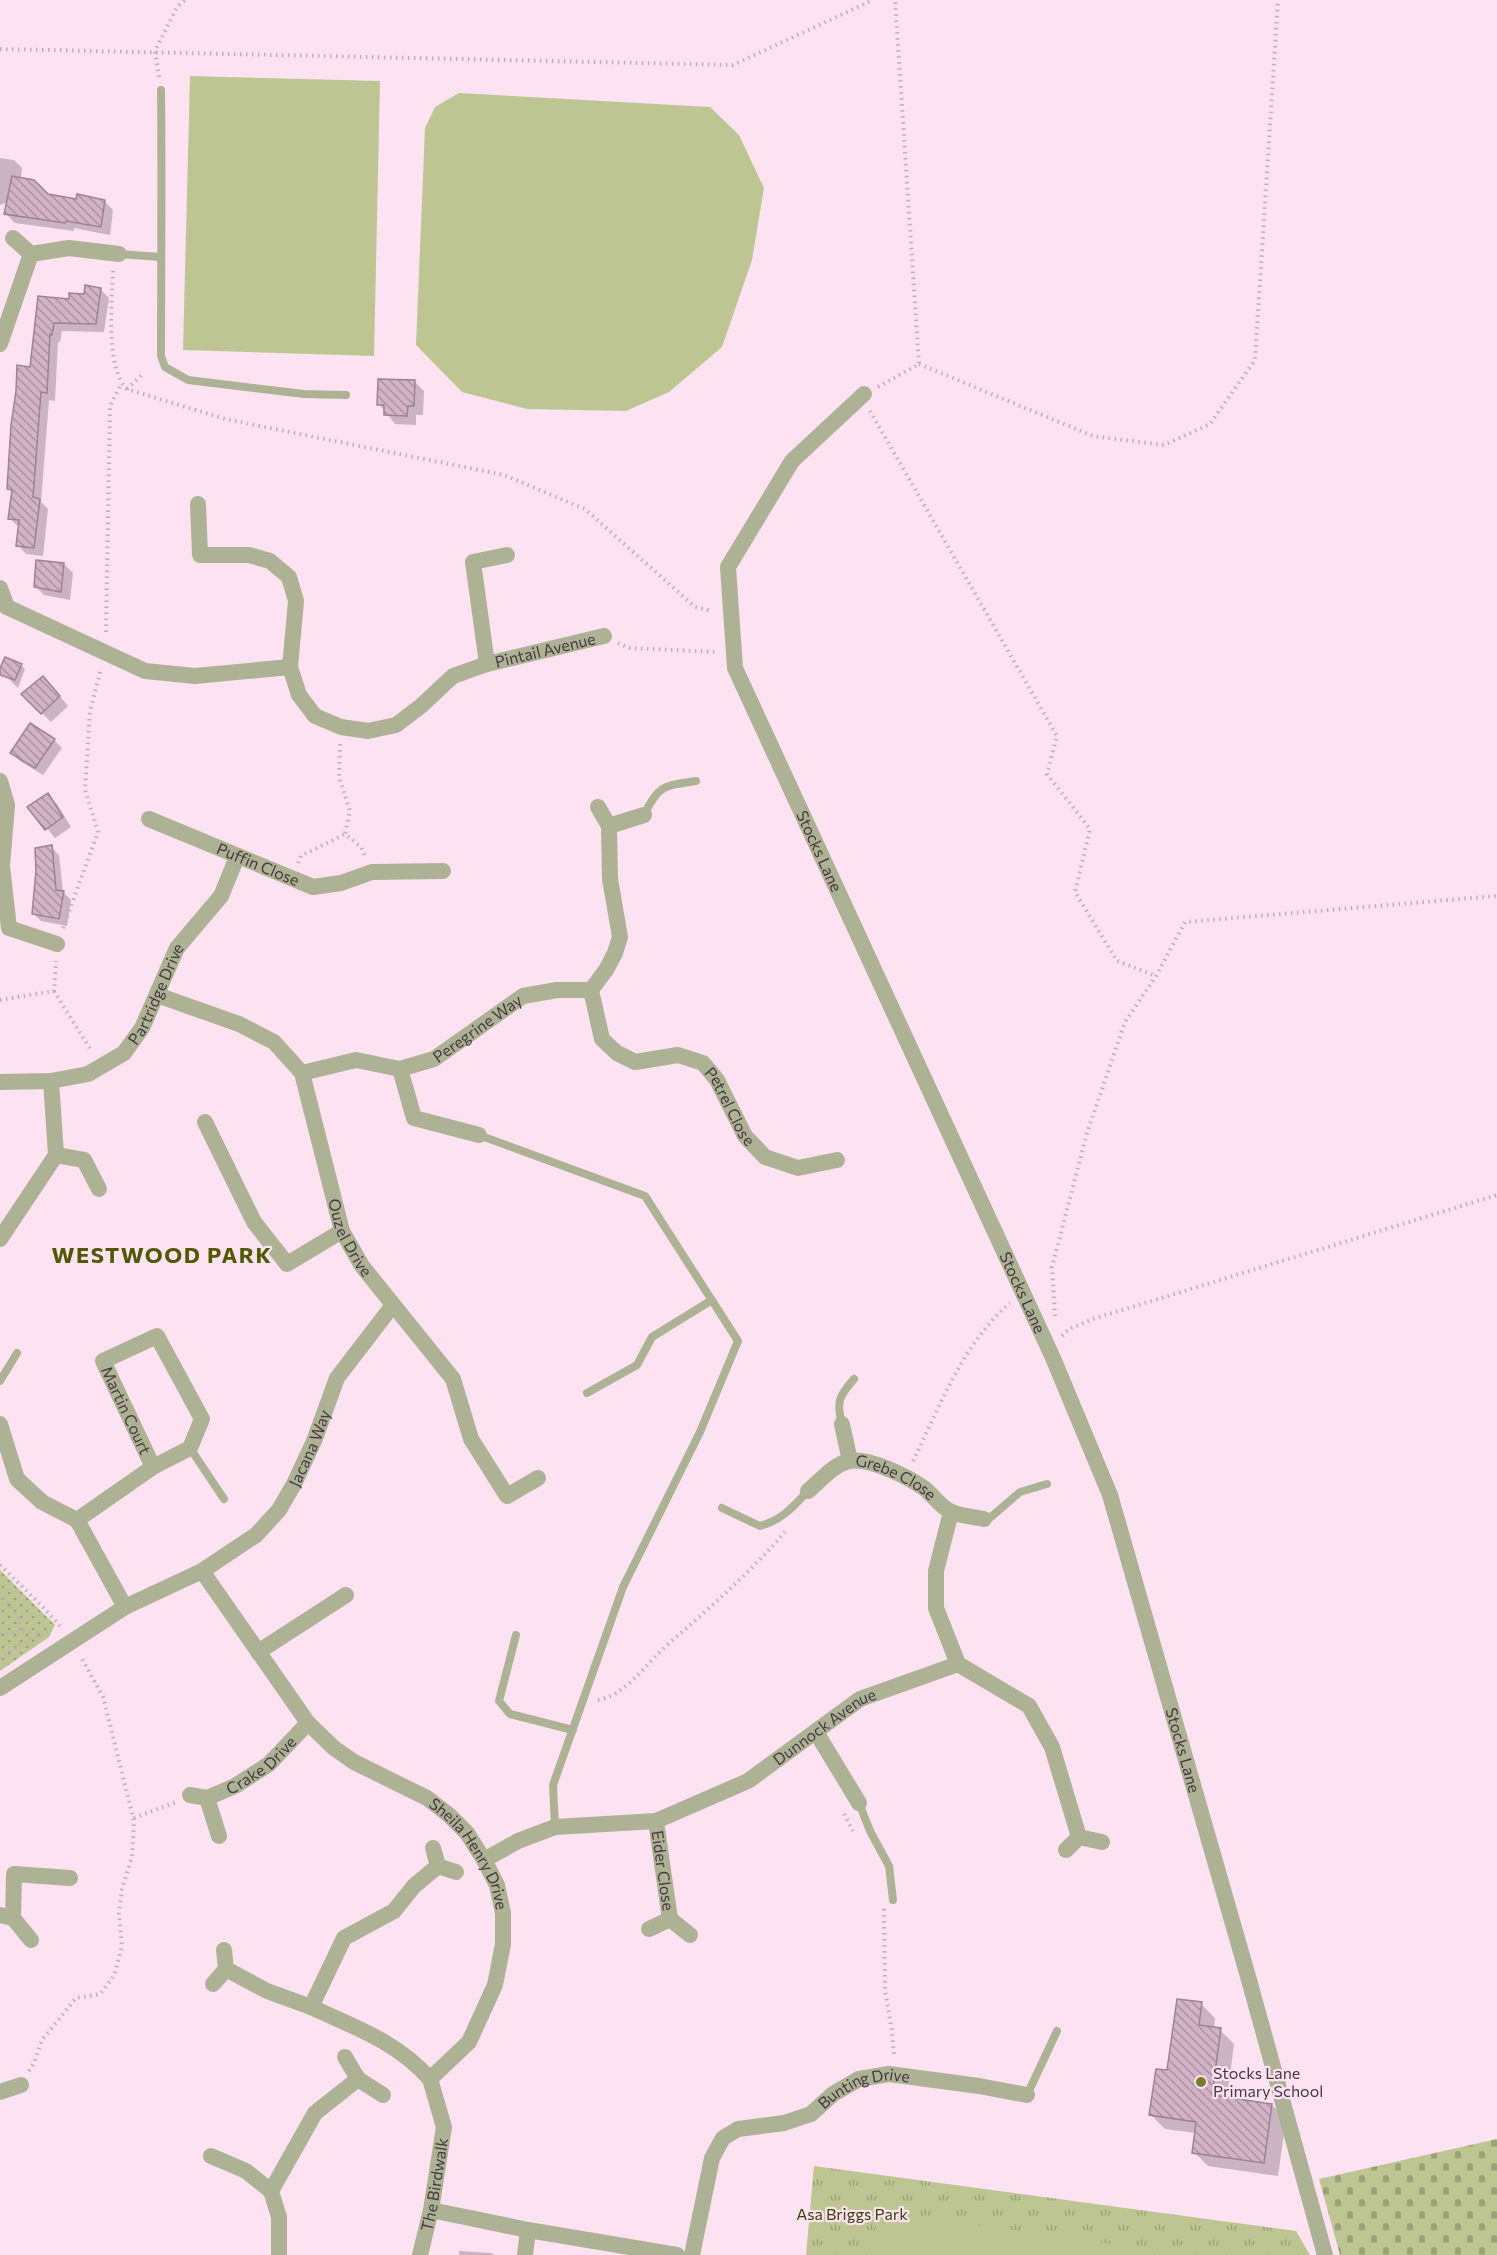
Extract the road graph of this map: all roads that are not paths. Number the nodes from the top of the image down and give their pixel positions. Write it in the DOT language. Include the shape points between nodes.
graph roads {
  1 [pos="161,90"];
  2 [pos="13,238"];
  3 [pos="115,253"];
  4 [pos="31,254"];
  5 [pos="160,257"];
  6 [pos="0,344"];
  7 [pos="864,394"];
  8 [pos="346,395"];
  9 [pos="198,504"];
  10 [pos="507,555"];
  11 [pos="0,588"];
  12 [pos="3,607"];
  13 [pos="604,636"];
  14 [pos="487,664"];
  15 [pos="290,667"];
  16 [pos="0,781"];
  17 [pos="696,781"];
  18 [pos="598,807"];
  19 [pos="644,815"];
  20 [pos="149,819"];
  21 [pos="609,826"];
  22 [pos="237,856"];
  23 [pos="443,871"];
  24 [pos="57,944"];
  25 [pos="591,990"];
  26 [pos="157,994"];
  27 [pos="400,1069"];
  28 [pos="302,1073"];
  29 [pos="51,1081"];
  30 [pos="0,1082"];
  31 [pos="205,1122"];
  32 [pos="479,1135"];
  33 [pos="56,1155"];
  34 [pos="837,1160"];
  35 [pos="99,1189"];
  36 [pos="342,1231"];
  37 [pos="0,1239"];
  38 [pos="712,1300"];
  39 [pos="393,1305"];
  40 [pos="17,1353"];
  41 [pos="854,1379"];
  42 [pos="0,1381"];
  43 [pos="587,1393"];
  44 [pos="0,1424"];
  45 [pos="842,1424"];
  46 [pos="190,1448"];
  47 [pos="850,1461"];
  48 [pos="153,1467"];
  49 [pos="538,1478"];
  50 [pos="1047,1484"];
  51 [pos="808,1491"];
  52 [pos="224,1499"];
  53 [pos="722,1508"];
  54 [pos="951,1512"];
  55 [pos="984,1519"];
  56 [pos="77,1520"];
  57 [pos="202,1571"];
  58 [pos="346,1596"];
  59 [pos="124,1607"];
  60 [pos="516,1635"];
  61 [pos="258,1652"];
  62 [pos="958,1664"];
  63 [pos="0,1688"];
  64 [pos="308,1723"];
  65 [pos="573,1730"];
  66 [pos="816,1732"];
  67 [pos="190,1794"];
  68 [pos="207,1798"];
  69 [pos="859,1803"];
  70 [pos="656,1821"];
  71 [pos="555,1827"];
  72 [pos="219,1836"];
  73 [pos="1079,1837"];
  74 [pos="1102,1842"];
  75 [pos="434,1848"];
  76 [pos="1066,1850"];
  77 [pos="484,1860"];
  78 [pos="438,1866"];
  79 [pos="456,1872"];
  80 [pos="70,1878"];
  81 [pos="893,1900"];
  82 [pos="7,1917"];
  83 [pos="670,1919"];
  84 [pos="649,1929"];
  85 [pos="690,1935"];
  86 [pos="31,1940"];
  87 [pos="224,1950"];
  88 [pos="226,1969"];
  89 [pos="213,1984"];
  90 [pos="311,2007"];
  91 [pos="1057,2031"];
  92 [pos="345,2057"];
  93 [pos="358,2079"];
  94 [pos="430,2079"];
  95 [pos="21,2085"];
  96 [pos="0,2092"];
  97 [pos="1027,2095"];
  98 [pos="383,2096"];
  99 [pos="211,2156"];
  100 [pos="271,2191"];
  101 [pos="431,2210"];
  102 [pos="528,2230"];
  103 [pos="279,2255"];
  104 [pos="420,2255"];
  105 [pos="525,2255"];
  106 [pos="677,2255"];
  107 [pos="692,2255"];
  108 [pos="1325,2255"];
  1 -- 5 [label="lane"];
  2 -- 4 [label="street"];
  3 -- 4 [label="street" via="69,248"];
  3 -- 5 [label="lane"];
  4 -- 6 [label="street"];
  5 -- 8 [label="lane" via="161,356 165,368 188,380"];
  7 -- 108 [label="street, Stocks Lane" via="792,461 728,567 735,668 1053,1358 1110,1495"];
  9 -- 15 [label="street" via="200,555 249,555 270,561 289,578 296,601"];
  10 -- 14 [label="street, Pintail Avenue" via="473,562"];
  11 -- 12 [label="street"];
  12 -- 15 [label="street" via="145,672 195,676"];
  13 -- 14 [label="street, Pintail Avenue"];
  14 -- 15 [label="street, Pintail Avenue" via="453,676 396,725 368,731 341,728 315,716 299,695"];
  16 -- 24 [label="street" via="7,805 2,866 9,928"];
  17 -- 19 [label="lane" via="658,791"];
  18 -- 21 [label="street"];
  19 -- 21 [label="street"];
  20 -- 22 [label="street, Puffin Close"];
  21 -- 25 [label="street" via="610,879 620,937 606,970"];
  22 -- 23 [label="street, Puffin Close" via="313,887 341,883 372,872"];
  22 -- 26 [label="street, Partridge Drive" via="221,896 177,948"];
  25 -- 27 [label="street, Peregrine Way" via="523,996 434,1059"];
  25 -- 34 [label="street, Petrel Close" via="602,1039 609,1046 635,1062 678,1055 703,1063 717,1080 745,1136 765,1157 798,1168"];
  26 -- 28 [label="street, Ouzel Drive" via="239,1024 274,1042"];
  26 -- 29 [label="street, Partridge Drive" via="124,1053 88,1074"];
  27 -- 28 [label="street, Peregrine Way" via="356,1060"];
  27 -- 32 [label="street" via="414,1118"];
  28 -- 36 [label="street, Ouzel Drive"];
  29 -- 30 [label="street, Partridge Drive"];
  29 -- 33 [label="street"];
  31 -- 36 [label="street" via="254,1222 287,1264"];
  32 -- 38 [label="lane" via="645,1196"];
  33 -- 35 [label="street" via="84,1160"];
  33 -- 37 [label="street"];
  36 -- 39 [label="street, Ouzel Drive" via="362,1266"];
  38 -- 43 [label="lane" via="652,1336 637,1365"];
  38 -- 65 [label="lane" via="738,1341 700,1432 623,1587"];
  39 -- 49 [label="street, Ouzel Drive" via="453,1379 471,1439 507,1496"];
  39 -- 57 [label="street, Jacana Way" via="337,1378 314,1441 279,1510 256,1535"];
  40 -- 42 [label="lane"];
  41 -- 45 [label="lane" via="839,1398"];
  44 -- 56 [label="street" via="17,1479 42,1502"];
  45 -- 47 [label="street"];
  46 -- 48 [label="street, Martin Court"];
  46 -- 48 [label="street, Martin Court" via="202,1419 157,1336 103,1361"];
  46 -- 52 [label="lane"];
  47 -- 51 [label="street, Grebe Close"];
  47 -- 54 [label="street, Grebe Close" via="873,1464 905,1477 925,1488"];
  48 -- 56 [label="street, Martin Court"];
  50 -- 55 [label="lane" via="1020,1492"];
  51 -- 53 [label="lane" via="774,1522 760,1526"];
  54 -- 55 [label="street, Grebe Close"];
  54 -- 62 [label="street" via="936,1571 936,1608"];
  56 -- 59 [label="street"];
  57 -- 59 [label="street, Jacana Way"];
  57 -- 61 [label="street, Sheila Henry Drive"];
  58 -- 61 [label="street"];
  59 -- 63 [label="street, Jacana Way"];
  60 -- 65 [label="lane" via="499,1701 510,1714"];
  61 -- 64 [label="street, Sheila Henry Drive"];
  62 -- 66 [label="street, Dunnock Avenue" via="860,1699"];
  62 -- 73 [label="street" via="1029,1706 1052,1747"];
  64 -- 68 [label="street, Crake Drive" via="269,1764"];
  64 -- 77 [label="street, Sheila Henry Drive" via="354,1762 427,1798 449,1815 467,1833"];
  65 -- 71 [label="lane" via="553,1785"];
  66 -- 69 [label="street"];
  66 -- 70 [label="street, Dunnock Avenue" via="748,1781"];
  67 -- 68 [label="street, Crake Drive"];
  68 -- 72 [label="street, Crake Drive"];
  69 -- 81 [label="lane" via="888,1866"];
  70 -- 71 [label="street, Dunnock Avenue"];
  70 -- 83 [label="street, Eider Close"];
  71 -- 77 [label="street, Dunnock Avenue"];
  73 -- 74 [label="street"];
  73 -- 76 [label="street"];
  75 -- 78 [label="street"];
  77 -- 94 [label="street, Sheila Henry Drive" via="497,1885 503,1913 503,1944 495,1985 469,2042"];
  78 -- 79 [label="street"];
  78 -- 90 [label="street" via="414,1886 394,1911 344,1938"];
  80 -- 82 [label="street" via="14,1874"];
  82 -- 86 [label="street"];
  83 -- 84 [label="street"];
  83 -- 85 [label="street"];
  87 -- 88 [label="street"];
  88 -- 89 [label="street"];
  88 -- 90 [label="street" via="267,1991"];
  90 -- 94 [label="street" via="379,2038 412,2060"];
  91 -- 97 [label="lane"];
  92 -- 93 [label="street"];
  93 -- 98 [label="street"];
  93 -- 100 [label="street" via="315,2113"];
  94 -- 101 [label="street, The Birdwalk" via="444,2127"];
  95 -- 96 [label="street"];
  97 -- 107 [label="street, Bunting Drive" via="889,2074 859,2079 810,2114 784,2123 738,2129 723,2138 712,2158"];
  99 -- 100 [label="street" via="246,2171"];
  100 -- 103 [label="street" via="279,2217"];
  101 -- 102 [label="street"];
  101 -- 104 [label="street, The Birdwalk"];
  102 -- 105 [label="street"];
  102 -- 106 [label="street"];
}
